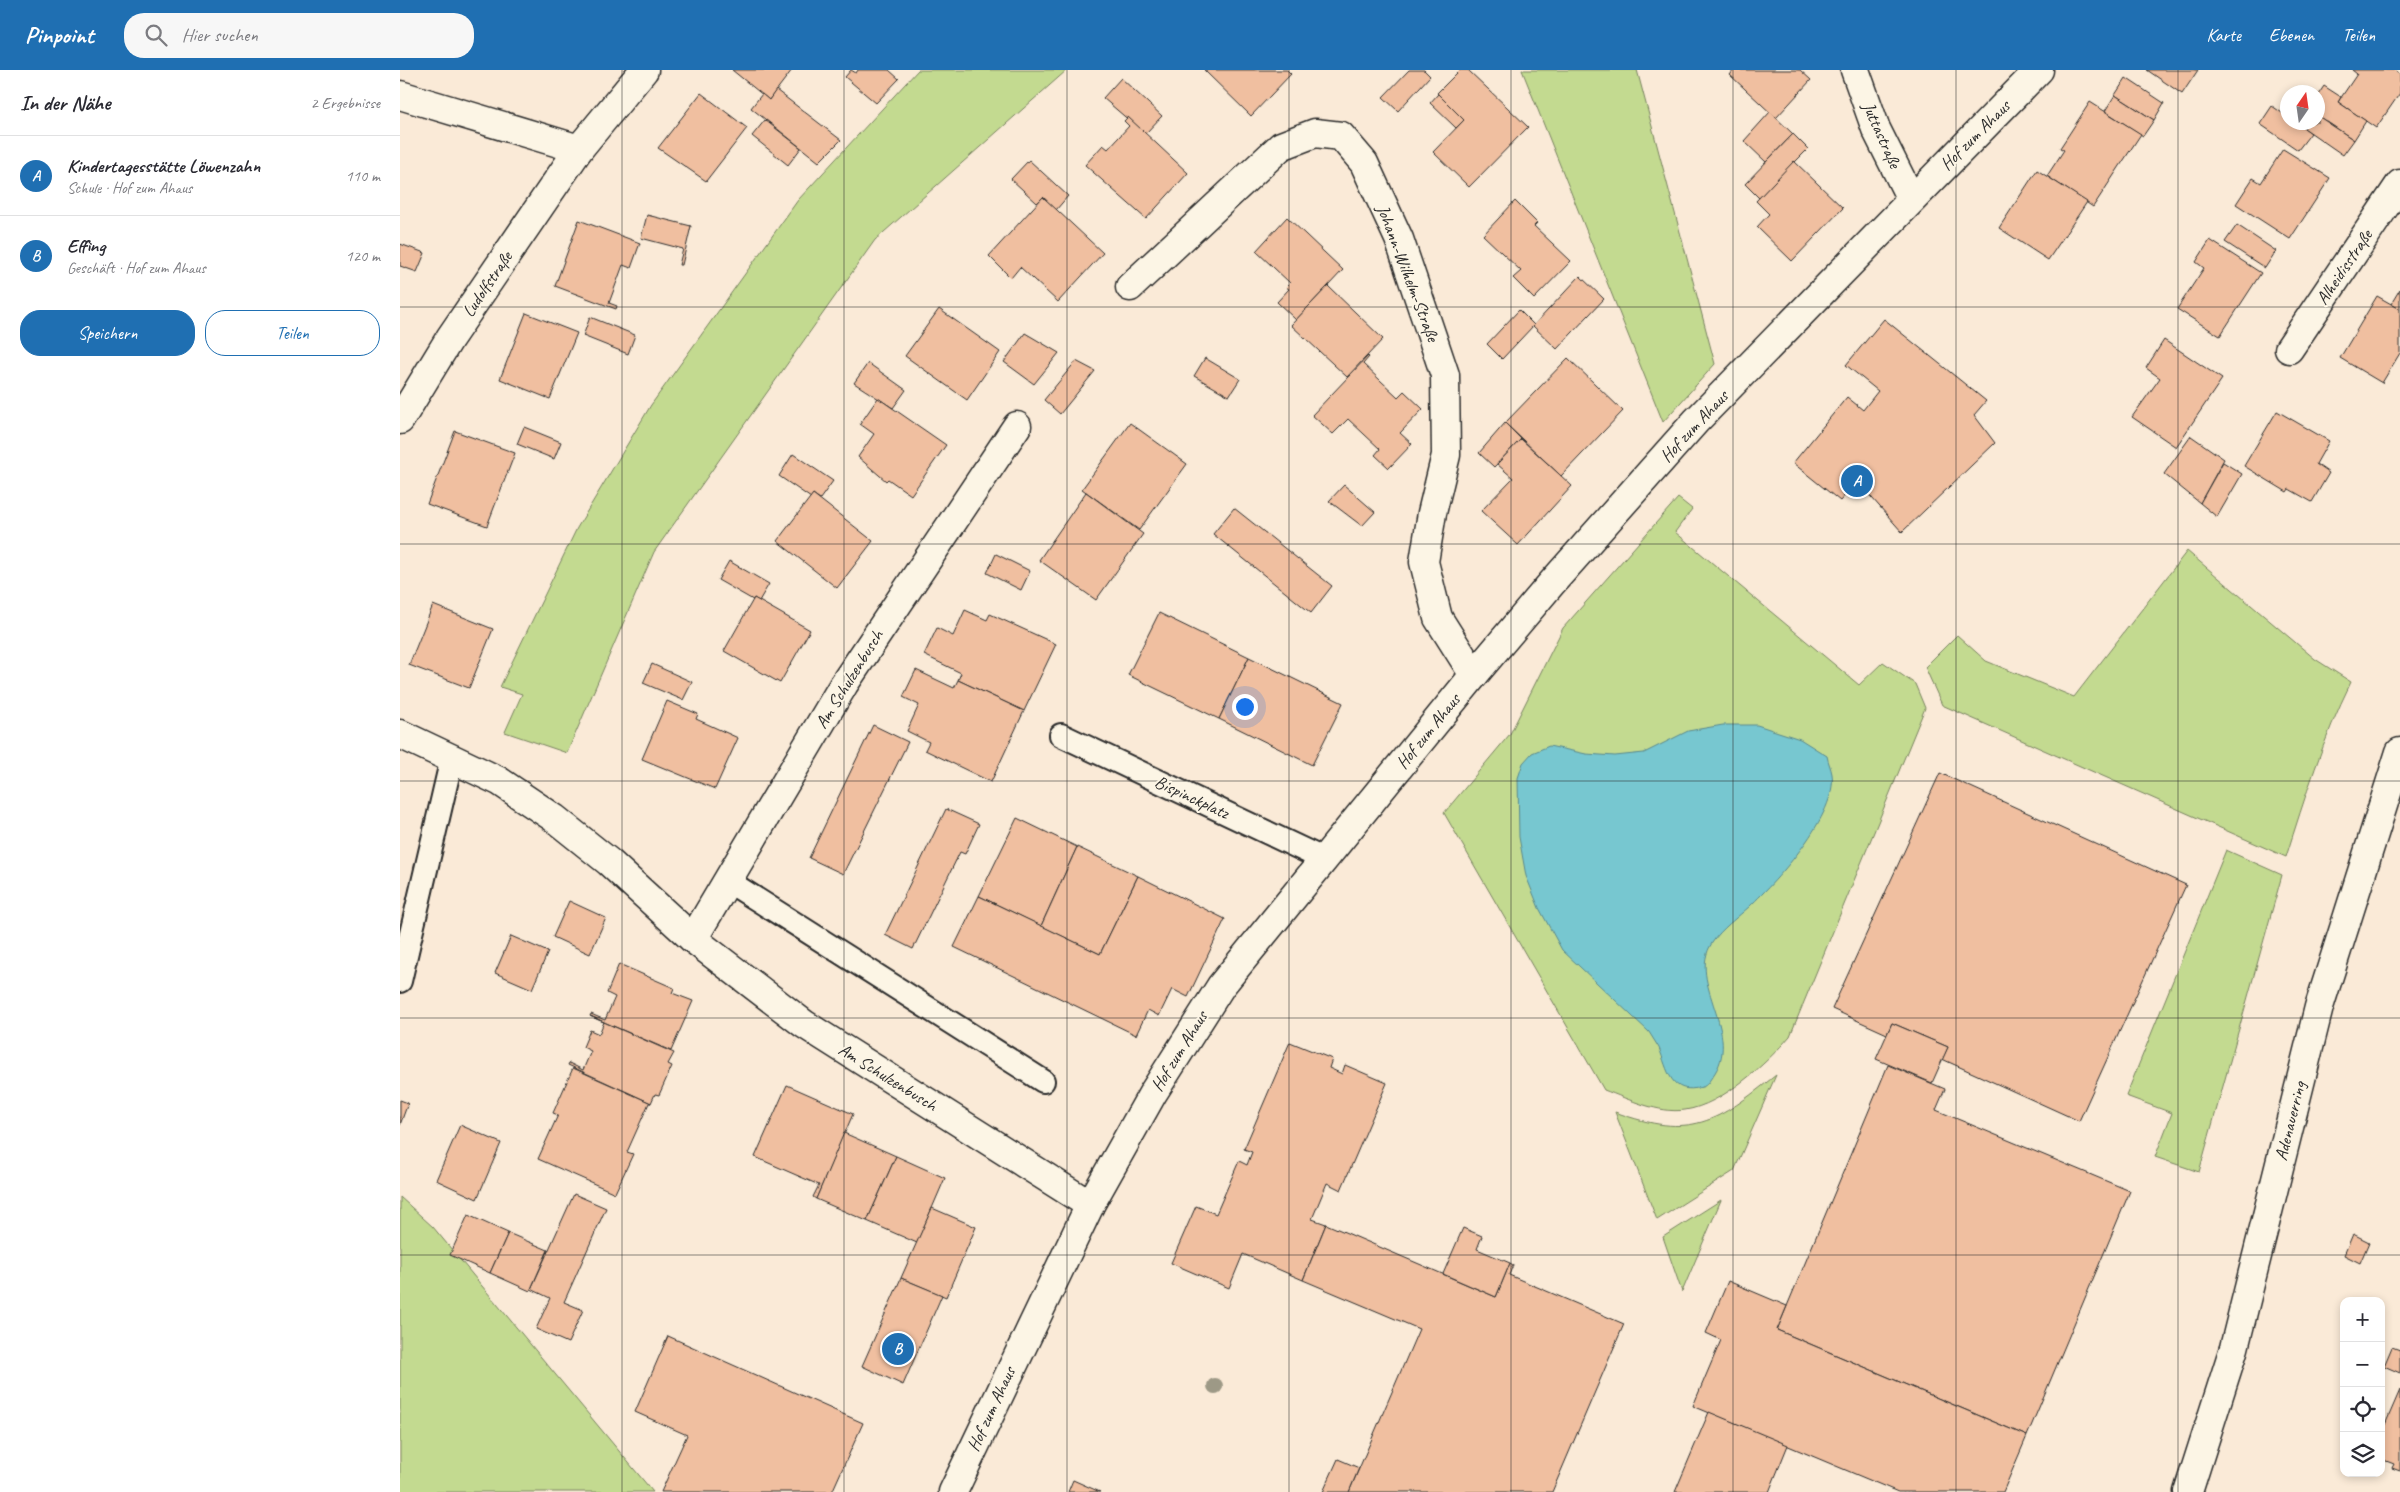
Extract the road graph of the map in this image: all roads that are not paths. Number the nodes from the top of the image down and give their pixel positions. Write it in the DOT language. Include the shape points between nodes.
graph roads {
  1 [pos="644,70"];
  2 [pos="1856,70"];
  3 [pos="2040,70"];
  4 [pos="400,95"];
  5 [pos="579,149"];
  6 [pos="2400,184"];
  7 [pos="1912,199"];
  8 [pos="1130,287"];
  9 [pos="2289,349"];
  10 [pos="400,420"];
  11 [pos="1017,426"];
  12 [pos="1474,675"];
  13 [pos="400,734"];
  14 [pos="1062,735"];
  15 [pos="2400,752"];
  16 [pos="452,758"];
  17 [pos="1323,859"];
  18 [pos="728,881"];
  19 [pos="693,939"];
  20 [pos="400,981"];
  21 [pos="1043,1082"];
  22 [pos="1090,1205"];
  23 [pos="953,1492"];
  24 [pos="2188,1492"];
  1 -- 5 [label="street, Ludolfstraße"];
  2 -- 7 [label="street, Juttastraße" via="1876,129"];
  3 -- 7 [label="street, Hof zum Ahaus"];
  4 -- 5 [label="street"];
  5 -- 10 [label="street, Ludolfstraße" via="450,338"];
  6 -- 9 [label="street, Alheidisstraße"];
  7 -- 12 [label="street, Hof zum Ahaus" via="1696,422"];
  8 -- 12 [label="street, Johann-Wilhelm-Straße" via="1281,146 1315,133 1341,136 1364,163 1399,239 1446,375 1446,455 1424,562 1438,618"];
  11 -- 18 [label="street, Am Schulzenbusch" via="844,684"];
  12 -- 17 [label="street, Hof zum Ahaus"];
  13 -- 16 [label="street, Am Schulzenbusch"];
  14 -- 17 [label="lane, Bispinckplatz"];
  15 -- 24 [label="street, Adenauerring" via="2318,1007 2234,1348"];
  16 -- 19 [label="street, Am Schulzenbusch" via="499,781 554,818 609,862"];
  16 -- 20 [label="lane"];
  17 -- 22 [label="street, Hof zum Ahaus" via="1221,986 1152,1093"];
  18 -- 19 [label="street, Am Schulzenbusch"];
  18 -- 21 [label="lane"];
  19 -- 22 [label="street, Am Schulzenbusch" via="804,1024"];
  22 -- 23 [label="street, Hof zum Ahaus"];
}
